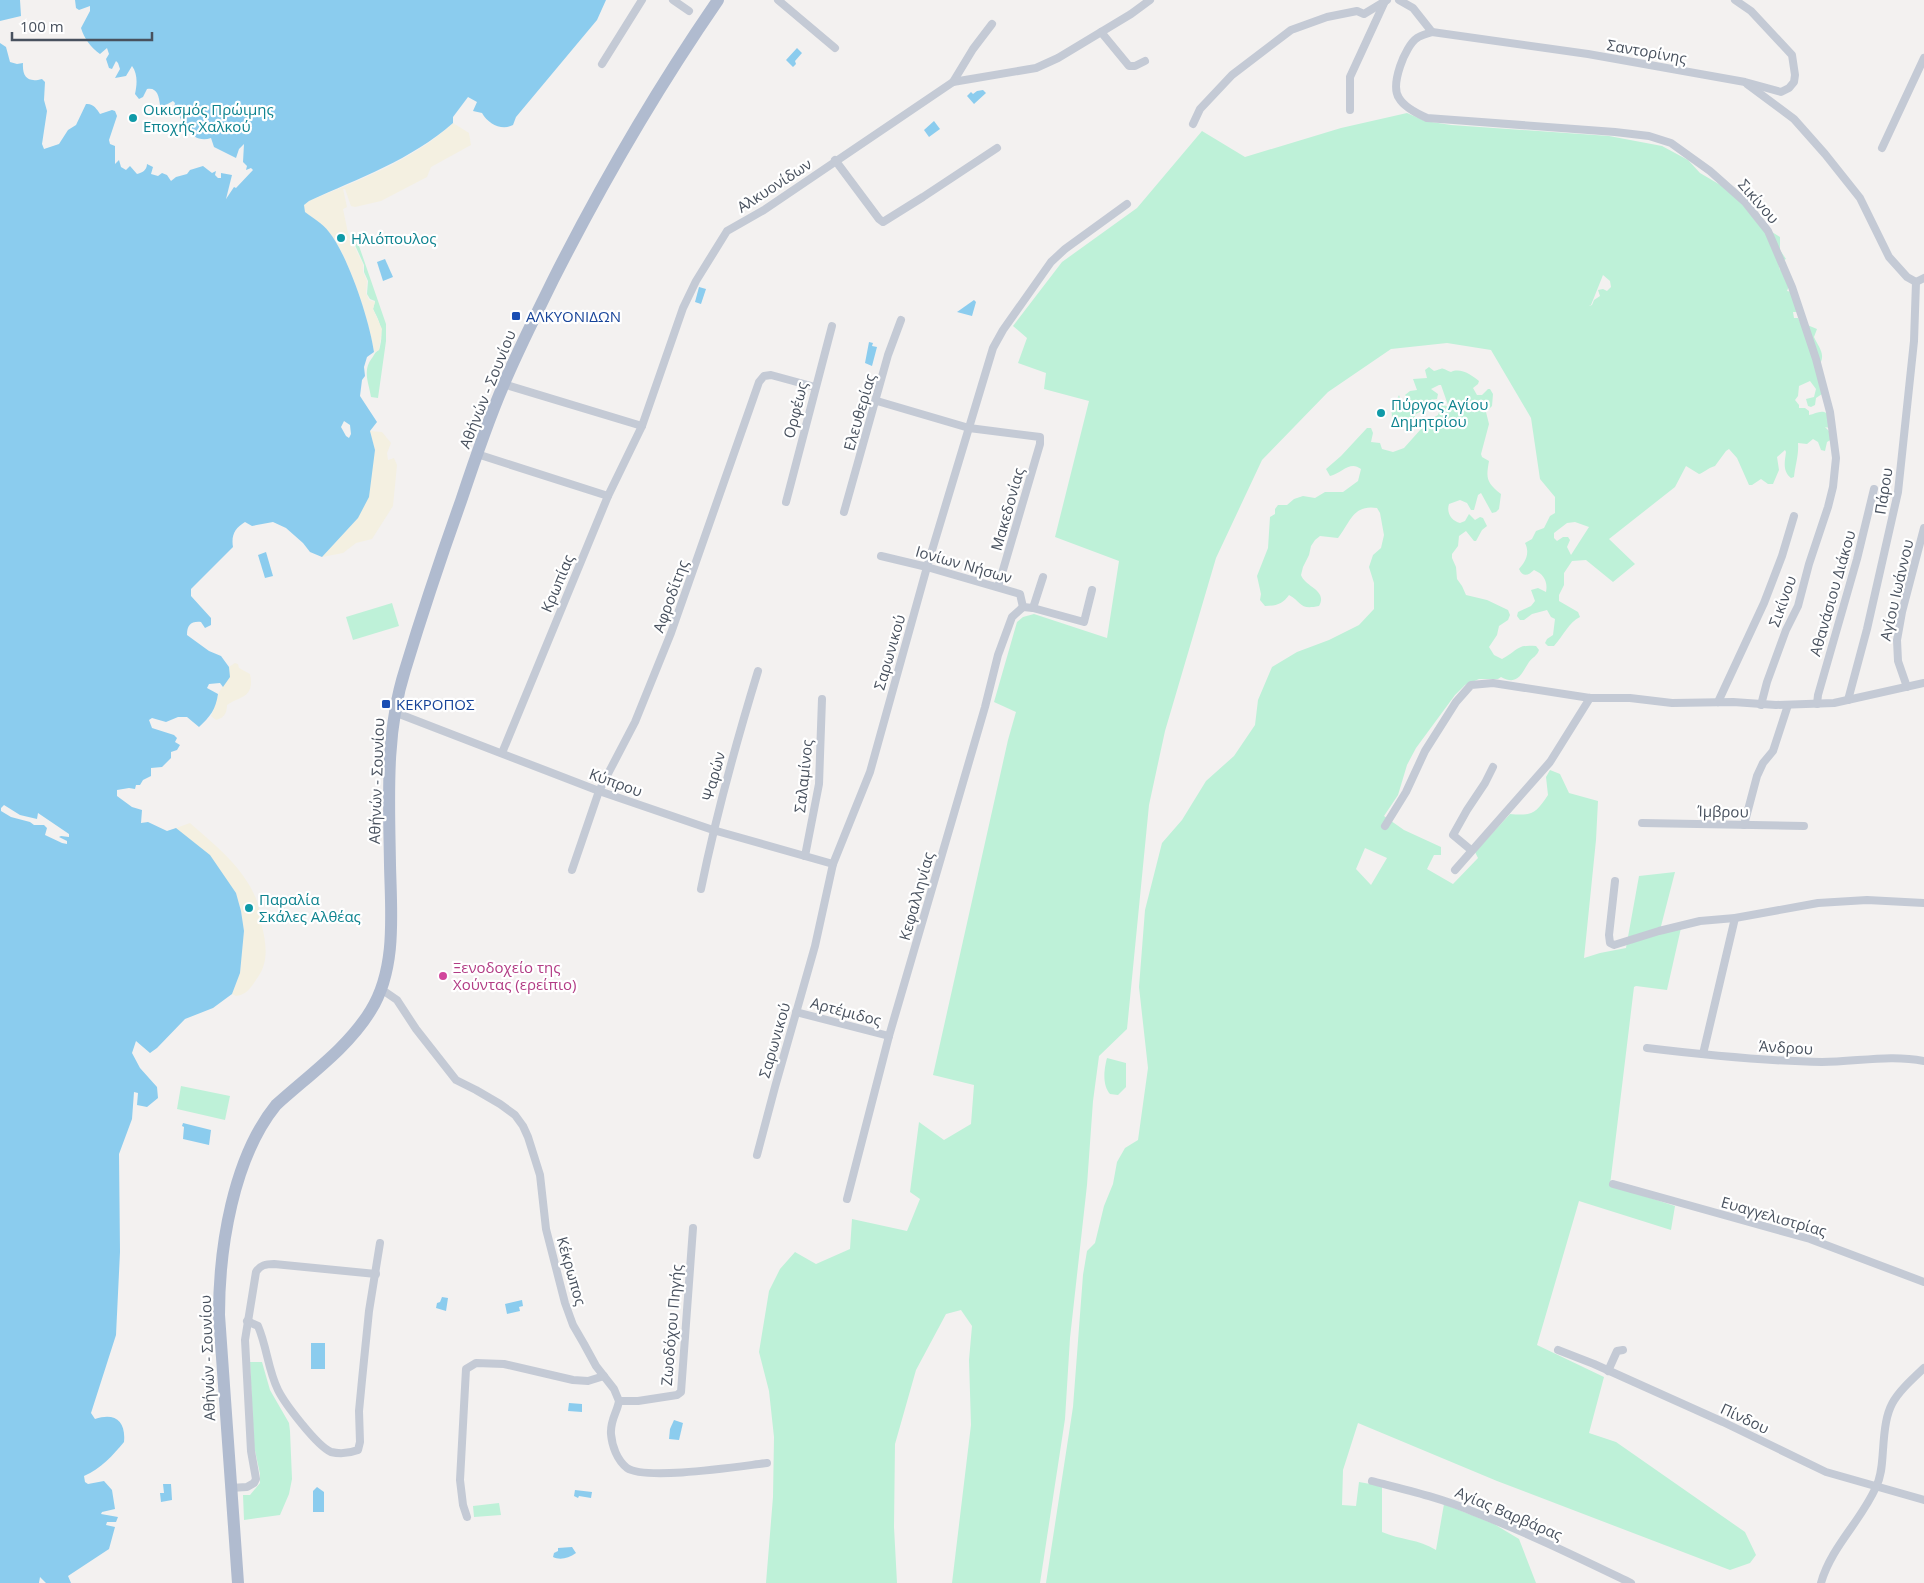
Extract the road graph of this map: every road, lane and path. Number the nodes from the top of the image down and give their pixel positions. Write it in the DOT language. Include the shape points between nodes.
graph roads {
  1 [pos="642,0"];
  2 [pos="673,0"];
  3 [pos="718,0"];
  4 [pos="778,0"];
  5 [pos="1150,0"];
  6 [pos="1386,0"];
  7 [pos="1399,0"];
  8 [pos="1735,0"];
  9 [pos="689,11"];
  10 [pos="992,24"];
  11 [pos="1101,32"];
  12 [pos="1432,32"];
  13 [pos="835,48"];
  14 [pos="1924,58"];
  15 [pos="1144,62"];
  16 [pos="602,64"];
  17 [pos="953,82"];
  18 [pos="1745,82"];
  19 [pos="1350,110"];
  20 [pos="1193,124"];
  21 [pos="997,148"];
  22 [pos="1882,148"];
  23 [pos="835,160"];
  24 [pos="1127,204"];
  25 [pos="1920,280"];
  26 [pos="901,320"];
  27 [pos="832,326"];
  28 [pos="503,384"];
  29 [pos="815,387"];
  30 [pos="877,401"];
  31 [pos="642,426"];
  32 [pos="969,428"];
  33 [pos="477,454"];
  34 [pos="1874,489"];
  35 [pos="608,496"];
  36 [pos="786,502"];
  37 [pos="844,512"];
  38 [pos="1794,516"];
  39 [pos="1924,528"];
  40 [pos="881,556"];
  41 [pos="927,567"];
  42 [pos="1043,577"];
  43 [pos="998,587"];
  44 [pos="1092,590"];
  45 [pos="1023,608"];
  46 [pos="1033,608"];
  47 [pos="758,672"];
  48 [pos="1924,683"];
  49 [pos="1907,687"];
  50 [pos="1590,698"];
  51 [pos="822,699"];
  52 [pos="1848,700"];
  53 [pos="1718,702"];
  54 [pos="1817,704"];
  55 [pos="1761,705"];
  56 [pos="1788,705"];
  57 [pos="394,712"];
  58 [pos="502,753"];
  59 [pos="1493,767"];
  60 [pos="600,791"];
  61 [pos="1642,823"];
  62 [pos="1744,825"];
  63 [pos="1385,826"];
  64 [pos="1804,826"];
  65 [pos="713,830"];
  66 [pos="1472,850"];
  67 [pos="805,856"];
  68 [pos="833,864"];
  69 [pos="572,870"];
  70 [pos="1455,870"];
  71 [pos="1615,881"];
  72 [pos="701,889"];
  73 [pos="1924,903"];
  74 [pos="1736,918"];
  75 [pos="381,989"];
  76 [pos="796,1012"];
  77 [pos="889,1036"];
  78 [pos="1647,1048"];
  79 [pos="1703,1054"];
  80 [pos="1924,1060"];
  81 [pos="758,1155"];
  82 [pos="1613,1184"];
  83 [pos="847,1199"];
  84 [pos="693,1228"];
  85 [pos="380,1243"];
  86 [pos="376,1274"];
  87 [pos="1924,1282"];
  88 [pos="247,1321"];
  89 [pos="1558,1350"];
  90 [pos="1623,1350"];
  91 [pos="1924,1368"];
  92 [pos="1608,1371"];
  93 [pos="604,1376"];
  94 [pos="619,1401"];
  95 [pos="767,1464"];
  96 [pos="1372,1480"];
  97 [pos="1876,1487"];
  98 [pos="230,1488"];
  99 [pos="1924,1500"];
  100 [pos="467,1517"];
  101 [pos="238,1583"];
  102 [pos="1631,1583"];
  103 [pos="1821,1583"];
  1 -- 16 [label="street"];
  2 -- 9 [label="street"];
  3 -- 28 [label="main road, Αθήνών - Σουνίου" via="644,114 588,211"];
  4 -- 13 [label="street"];
  5 -- 11 [label="street, Αλκυονίδων"];
  6 -- 19 [label="street" via="1350,76"];
  6 -- 20 [label="street" via="1364,14 1357,11 1326,17 1291,30 1232,75 1200,110"];
  7 -- 12 [label="street" via="1413,8"];
  8 -- 18 [label="street, Σαντορίνης" via="1751,11 1775,36 1792,55 1795,66 1794,82 1781,92"];
  10 -- 17 [label="street"];
  11 -- 15 [label="street" via="1129,66"];
  11 -- 17 [label="street, Αλκυονίδων" via="1036,68"];
  12 -- 18 [label="street, Σαντορίνης" via="1588,54"];
  12 -- 55 [label="street, Σικίνου" via="1416,38 1408,48 1398,74 1398,98 1415,113 1427,118 1615,132 1671,143 1738,196 1768,231 1792,287 1816,359 1830,412 1836,458 1833,488 1798,606 1786,630"];
  14 -- 22 [label="street"];
  17 -- 23 [label="street, Αλκυονίδων"];
  18 -- 25 [label="street" via="1794,119 1860,198 1889,257 1907,276"];
  21 -- 23 [label="street" via="883,222"];
  23 -- 31 [label="street, Αλκυονίδων" via="764,210 727,231 718,243 683,308"];
  24 -- 32 [label="street, Σαρωνικού" via="1051,262 1002,330 992,348"];
  25 -- 52 [label="street, Πάρου" via="1898,492"];
  26 -- 30 [label="street, Ελευθερίας" via="888,355"];
  27 -- 29 [label="street, Ορφέως"];
  28 -- 31 [label="street"];
  28 -- 33 [label="main road, Αθήνών - Σουνίου"];
  29 -- 36 [label="street, Ορφέως"];
  29 -- 60 [label="street, Αφροδίτης" via="771,375 764,376 759,382 671,634 635,722"];
  30 -- 32 [label="street"];
  30 -- 37 [label="street, Ελευθερίας"];
  31 -- 35 [label="street, Κρωπίας"];
  32 -- 41 [label="street, Σαρωνικού"];
  32 -- 43 [label="street, Μακεδονίας" via="1040,437 1029,486"];
  33 -- 35 [label="street"];
  33 -- 57 [label="main road, Αθήνών - Σουνίου"];
  34 -- 54 [label="street, Αθανάσιου Διάκου"];
  35 -- 58 [label="street, Κρωπίας"];
  38 -- 53 [label="street" via="1764,603"];
  39 -- 49 [label="street, Αγίου Ιωάννου" via="1897,640 1898,661"];
  40 -- 41 [label="street, Ιονίων Νήσων"];
  41 -- 43 [label="street, Ιονίων Νήσων"];
  41 -- 68 [label="street, Σαρωνικού" via="870,772"];
  42 -- 46 [label="street"];
  43 -- 45 [label="street, Ιονίων Νήσων" via="1020,594"];
  44 -- 46 [label="street" via="1084,622"];
  45 -- 46 [label="street"];
  45 -- 77 [label="street, Κεφαλληνίας" via="1012,617 998,655"];
  47 -- 65 [label="street, Ψαρών"];
  48 -- 49 [label="street"];
  49 -- 52 [label="street"];
  50 -- 53 [label="street"];
  50 -- 63 [label="street" via="1493,683 1472,685 1456,702 1425,751 1406,792"];
  50 -- 66 [label="street" via="1550,762"];
  51 -- 67 [label="street, Σαλαμίνος" via="819,784"];
  52 -- 54 [label="street"];
  53 -- 55 [label="street"];
  54 -- 56 [label="street"];
  55 -- 56 [label="street"];
  56 -- 62 [label="street" via="1773,751 1758,772"];
  57 -- 58 [label="street, Κύπρου"];
  57 -- 75 [label="main road, Αθήνών - Σουνίου" via="391,735 389,947"];
  58 -- 60 [label="street, Κύπρου"];
  59 -- 66 [label="street" via="1453,836"];
  60 -- 65 [label="street, Κύπρου"];
  60 -- 69 [label="street, Αφροδίτης"];
  61 -- 62 [label="street, Ίμβρου"];
  62 -- 64 [label="street, Ίμβρου"];
  65 -- 67 [label="street, Κύπρου"];
  65 -- 72 [label="street, Ψαρών"];
  66 -- 70 [label="street"];
  67 -- 68 [label="street, Κύπρου"];
  68 -- 76 [label="street, Σαρωνικού"];
  71 -- 74 [label="street" via="1608,935 1610,943 1700,921"];
  73 -- 74 [label="street" via="1867,900 1818,903"];
  74 -- 79 [label="street"];
  75 -- 93 [label="street, Κέκρωπος" via="398,1000 456,1080 500,1104 523,1126 540,1176 546,1229 565,1303 573,1325"];
  75 -- 98 [label="main road, Αθήνών - Σουνίου" via="354,1033 267,1116 239,1176 226,1239 219,1306"];
  76 -- 77 [label="street, Αρτέμιδος"];
  76 -- 81 [label="street, Σαρωνικού"];
  77 -- 83 [label="street, Κεφαλληνίας"];
  78 -- 79 [label="street, Άνδρου"];
  79 -- 80 [label="street, Άνδρου" via="1784,1062 1886,1058"];
  82 -- 87 [label="street, Ευαγγελιστρίας" via="1810,1239"];
  84 -- 94 [label="street, Ζωοδόχου Πηγής" via="681,1392 649,1400"];
  85 -- 86 [label="street"];
  86 -- 88 [label="street" via="264,1265 256,1272"];
  86 -- 88 [label="street" via="359,1411 360,1442 358,1450 351,1453 332,1452 324,1447 292,1412 278,1389 258,1326"];
  88 -- 98 [label="street" via="245,1340 251,1451 256,1479 247,1487"];
  89 -- 92 [label="street, Πίνδου"];
  90 -- 92 [label="street" via="1614,1356"];
  91 -- 97 [label="street" via="1900,1391 1888,1411 1882,1467"];
  92 -- 97 [label="street, Πίνδου" via="1826,1472"];
  93 -- 94 [label="street, Κέκρωπος"];
  93 -- 100 [label="street" via="588,1381 573,1380 504,1364 476,1363 466,1369 460,1480"];
  94 -- 95 [label="street" via="612,1416 611,1434 618,1458 629,1469 643,1473 694,1472"];
  96 -- 102 [label="street, Αγίας Βαρβάρας" via="1474,1512"];
  97 -- 99 [label="street, Πίνδου"];
  97 -- 103 [label="street" via="1860,1518 1826,1567"];
  98 -- 101 [label="main road, Αθήνών - Σουνίου"];
}
